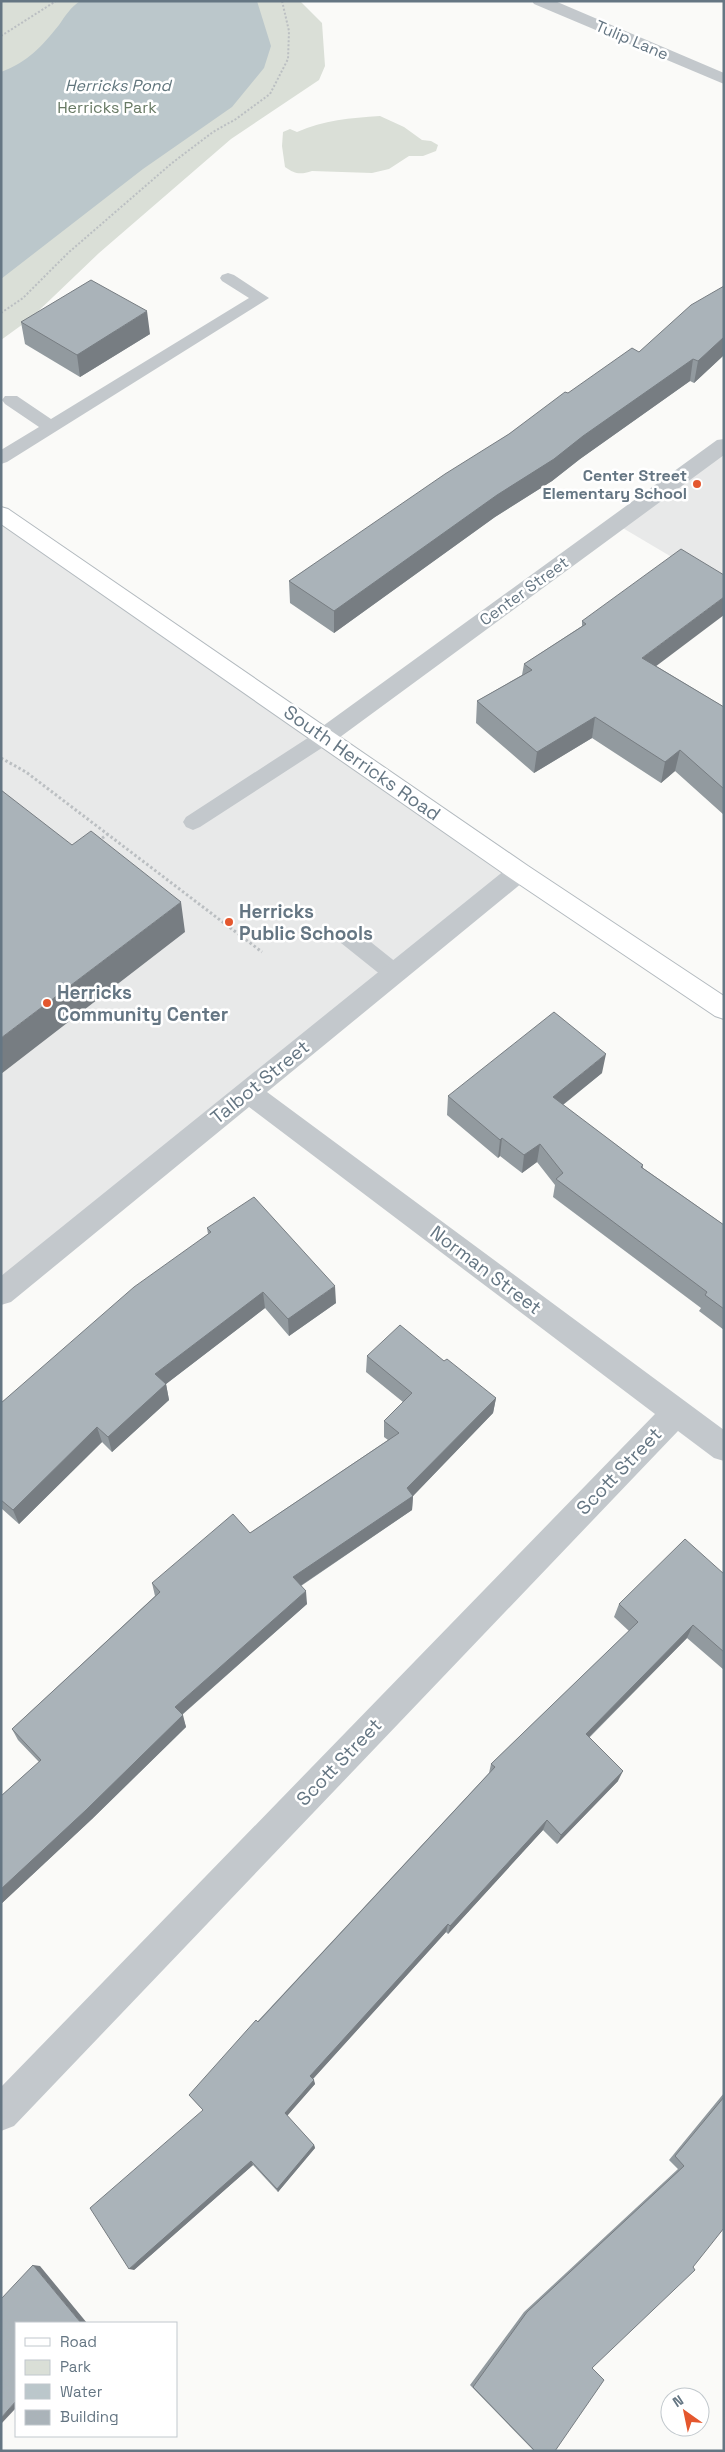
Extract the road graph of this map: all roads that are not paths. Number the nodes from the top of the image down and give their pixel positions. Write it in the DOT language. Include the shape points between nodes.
graph roads {
  1 [pos="540,1"];
  2 [pos="724,79"];
  3 [pos="228,278"];
  4 [pos="11,400"];
  5 [pos="51,427"];
  6 [pos="724,445"];
  7 [pos="1,458"];
  8 [pos="1,514"];
  9 [pos="324,736"];
  10 [pos="193,822"];
  11 [pos="519,872"];
  12 [pos="349,937"];
  13 [pos="394,973"];
  14 [pos="724,1009"];
  15 [pos="248,1092"];
  16 [pos="1,1293"];
  17 [pos="676,1412"];
  18 [pos="724,1448"];
  19 [pos="1,2113"];
  1 -- 2 [label="street, Tulip Lane"];
  3 -- 5 [label="lane" via="261,298"];
  4 -- 5 [label="lane"];
  5 -- 7 [label="lane"];
  6 -- 9 [label="street, Center Street"];
  8 -- 9 [label="main road, South Herricks Road"];
  9 -- 10 [label="lane"];
  9 -- 11 [label="main road, South Herricks Road"];
  11 -- 13 [label="street, Talbot Street"];
  11 -- 14 [label="main road, South Herricks Road"];
  12 -- 13 [label="lane"];
  13 -- 15 [label="street, Talbot Street"];
  15 -- 16 [label="street, Talbot Street"];
  15 -- 17 [label="street, Norman Street"];
  17 -- 18 [label="street, Norman Street"];
  17 -- 19 [label="street, Scott Street"];
}
